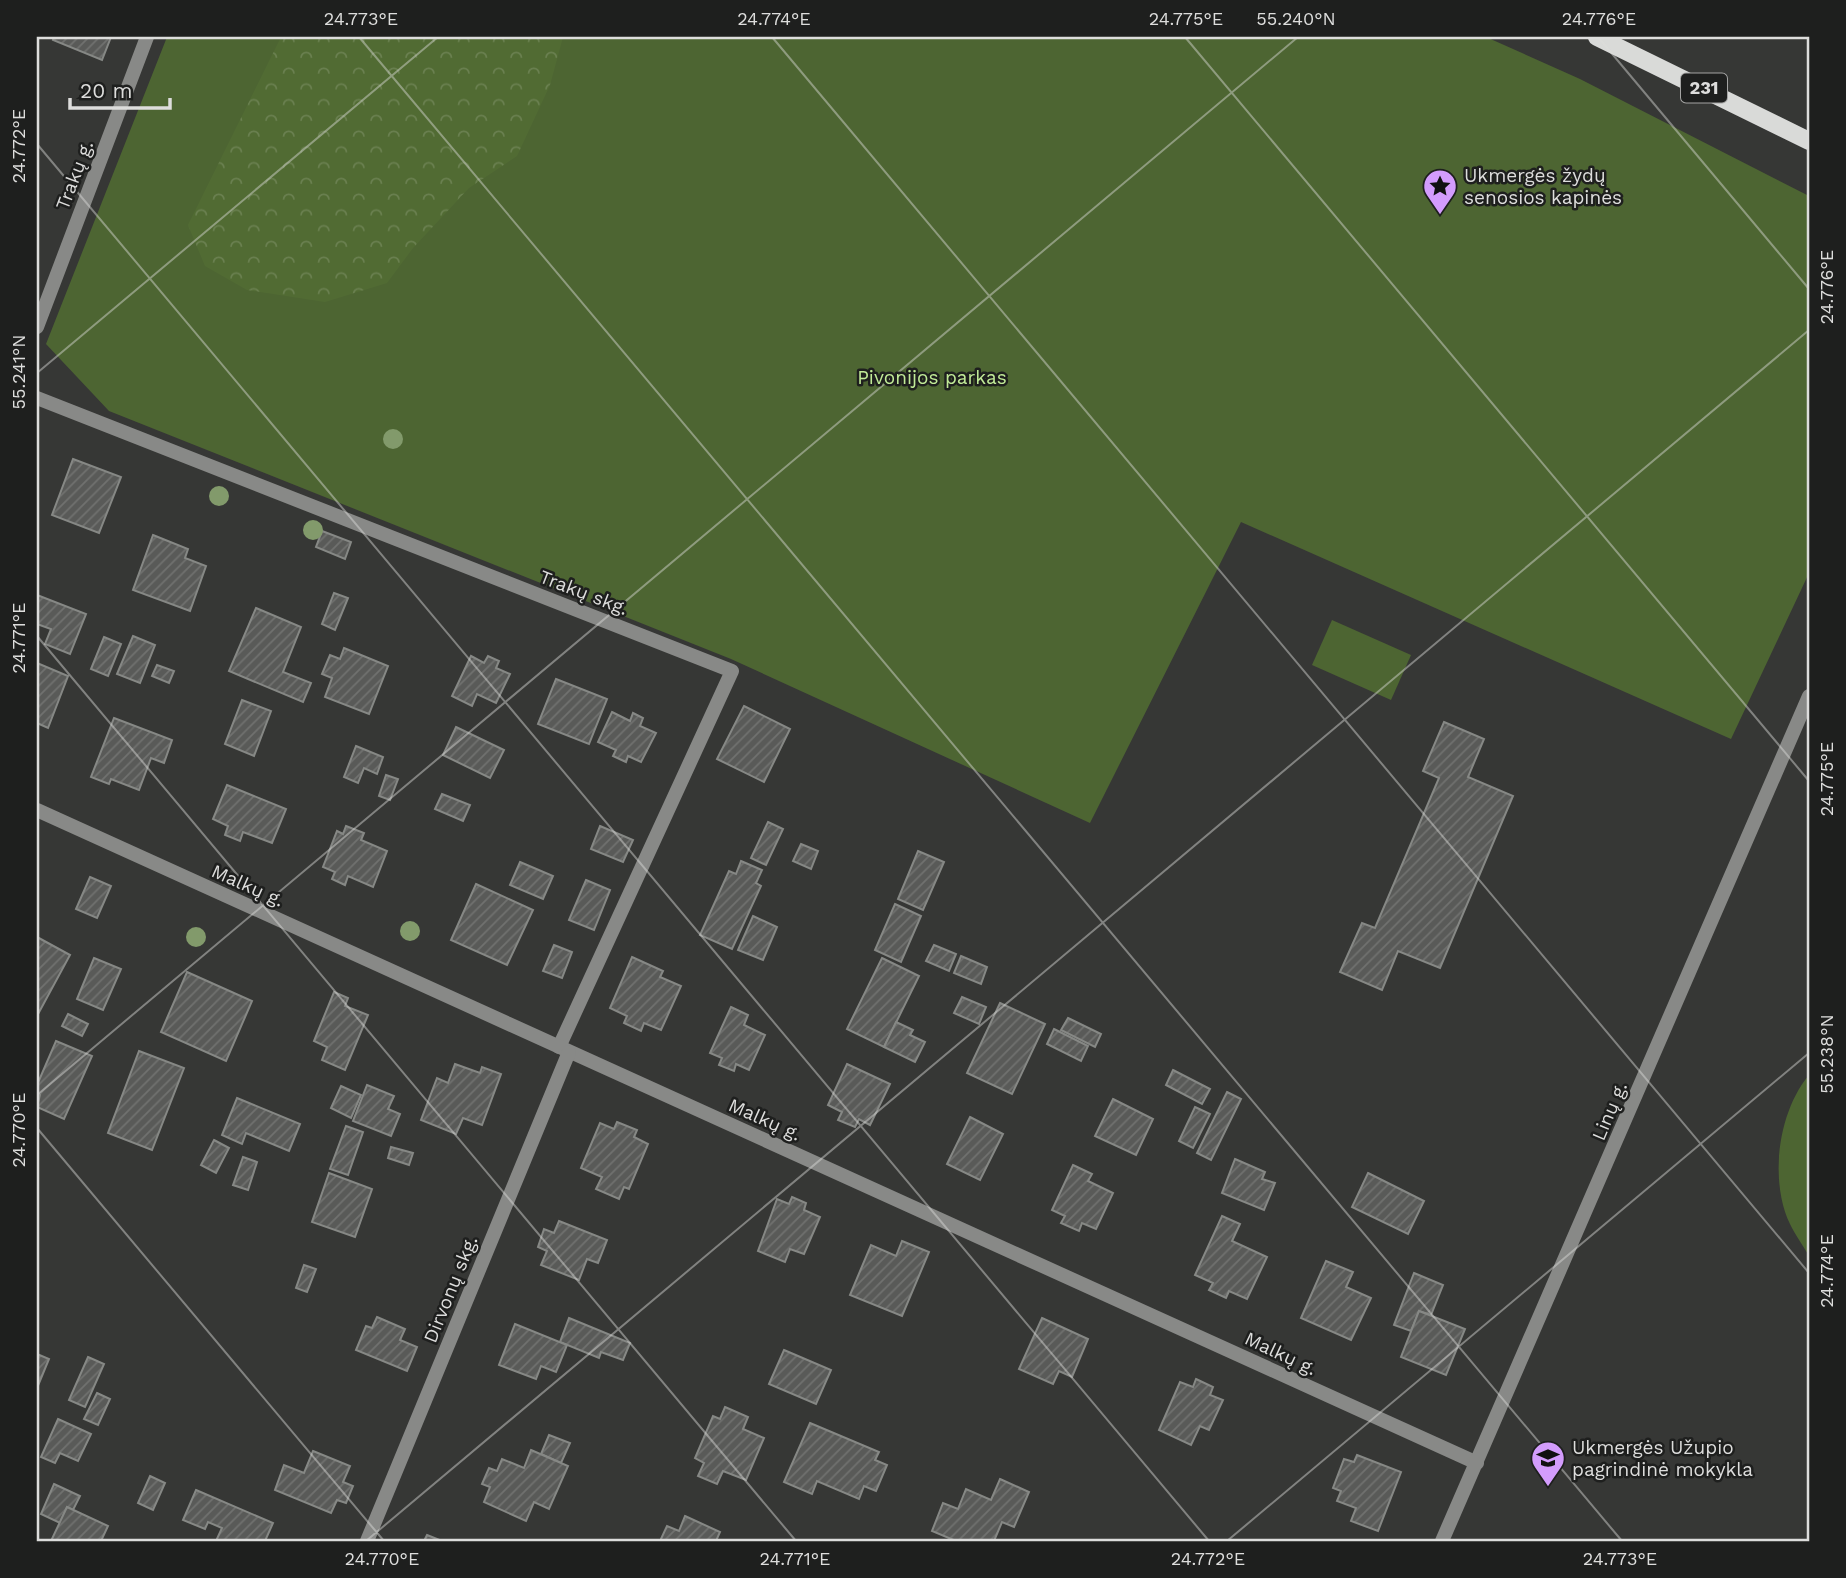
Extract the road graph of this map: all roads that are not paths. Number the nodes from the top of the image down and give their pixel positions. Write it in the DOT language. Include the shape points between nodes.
graph roads {
  1 [pos="147,37"];
  2 [pos="1598,37"];
  3 [pos="1809,141"];
  4 [pos="37,327"];
  5 [pos="37,398"];
  6 [pos="1809,696"];
  7 [pos="37,810"];
  8 [pos="564,1049"];
  9 [pos="1477,1463"];
  10 [pos="367,1541"];
  11 [pos="1442,1541"];
  1 -- 4 [label="street, Trakų g."];
  2 -- 3 [label="main road, 231"];
  5 -- 8 [label="street, Trakų skg." via="732,671"];
  6 -- 9 [label="street, Linų g."];
  7 -- 8 [label="street, Malkų g."];
  8 -- 9 [label="street, Malkų g."];
  8 -- 10 [label="street, Dirvonų skg."];
  9 -- 11 [label="street, Linų g."];
}
